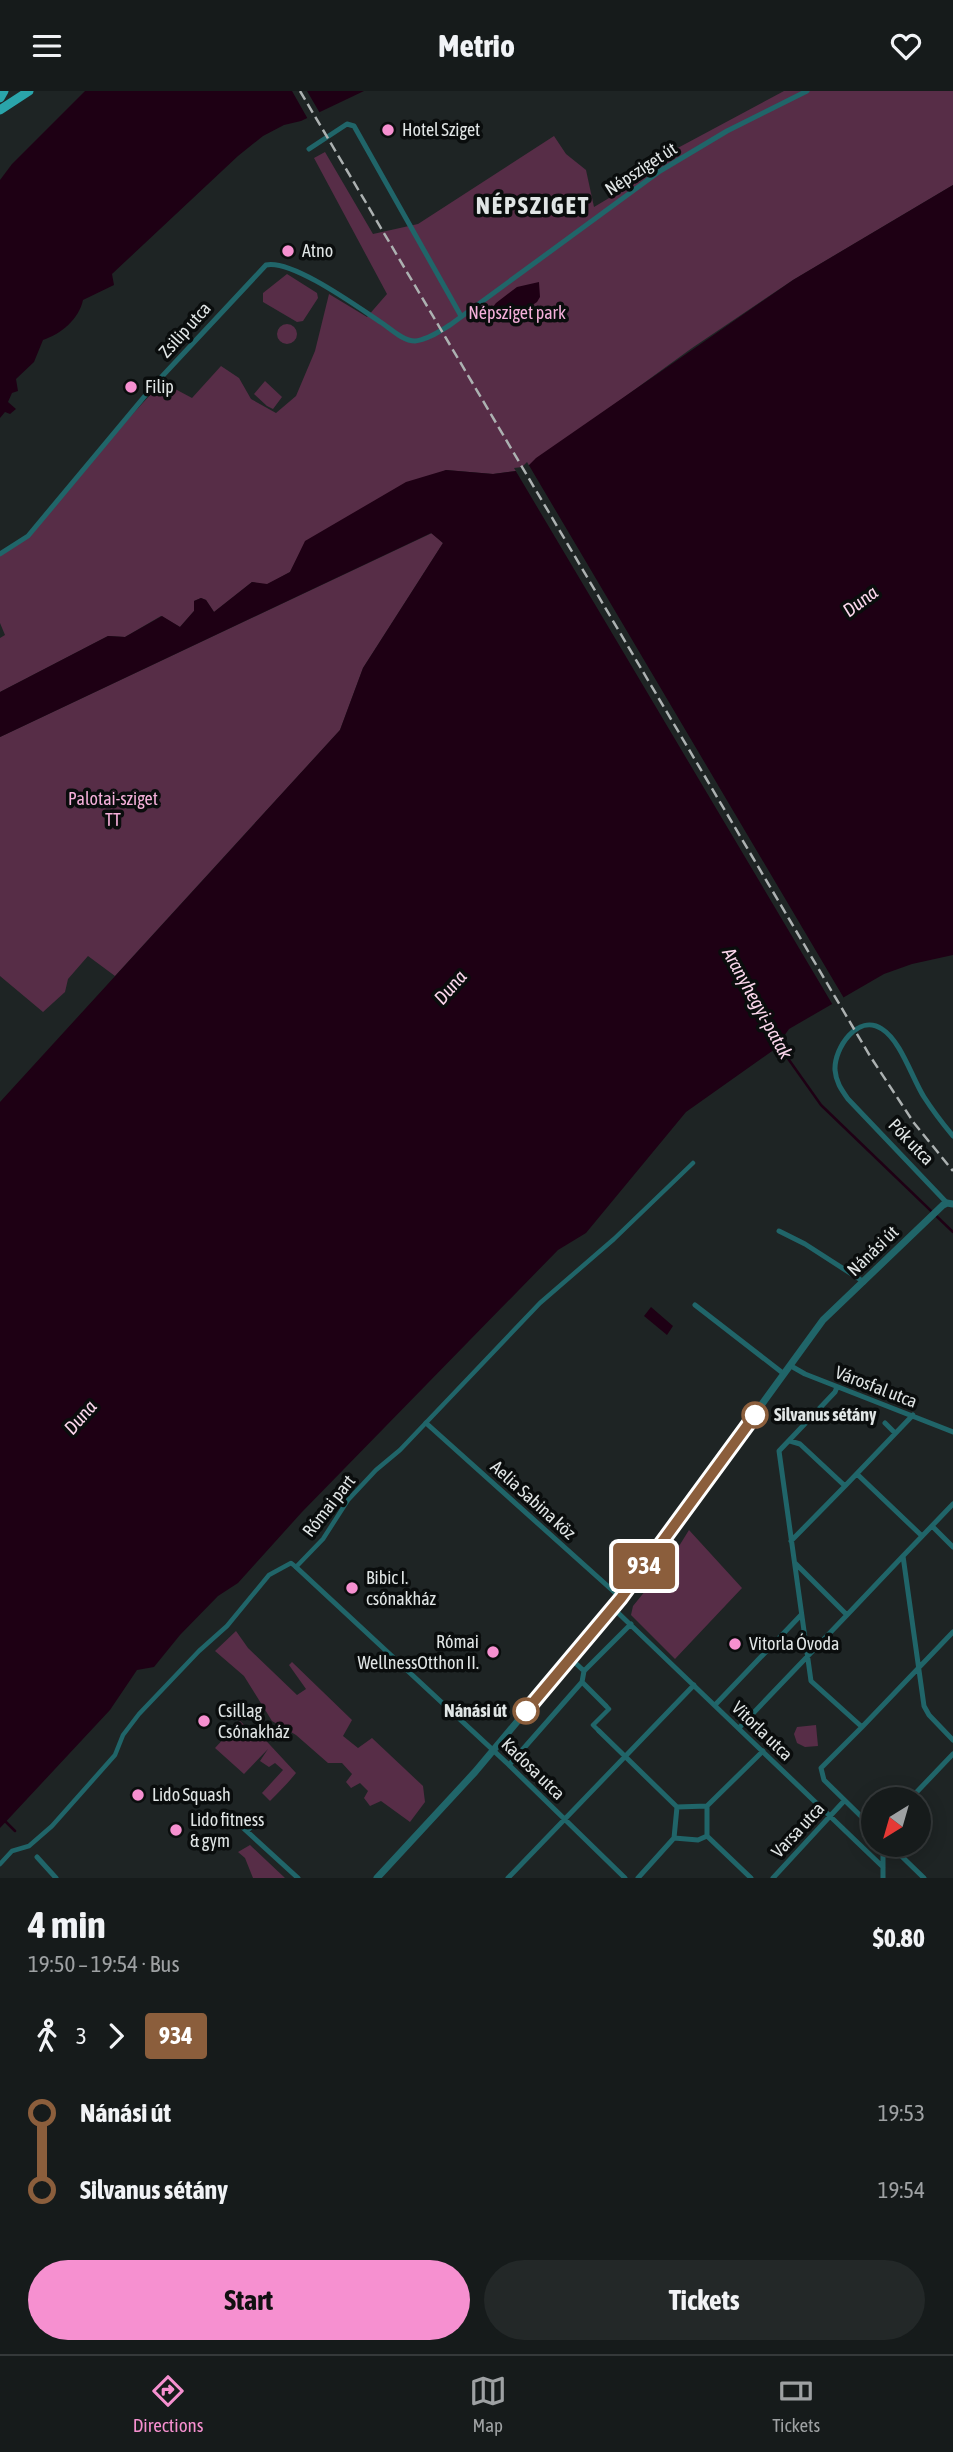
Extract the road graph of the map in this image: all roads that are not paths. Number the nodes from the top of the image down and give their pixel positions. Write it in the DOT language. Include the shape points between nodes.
graph roads {
  1 [pos="1,91"];
  2 [pos="19,91"];
  3 [pos="29,91"];
  4 [pos="807,91"];
  5 [pos="0,97"];
  6 [pos="4,108"];
  7 [pos="309,149"];
  8 [pos="461,316"];
  9 [pos="432,335"];
  10 [pos="0,554"];
  11 [pos="953,1136"];
  12 [pos="693,1163"];
  13 [pos="948,1204"];
  14 [pos="779,1231"];
  15 [pos="864,1282"];
  16 [pos="695,1304"];
  17 [pos="791,1366"];
  18 [pos="784,1374"];
  19 [pos="837,1387"];
  20 [pos="913,1415"];
  21 [pos="426,1423"];
  22 [pos="885,1423"];
  23 [pos="953,1432"];
  24 [pos="895,1433"];
  25 [pos="790,1441"];
  26 [pos="857,1474"];
  27 [pos="845,1486"];
  28 [pos="953,1504"];
  29 [pos="932,1526"];
  30 [pos="922,1536"];
  31 [pos="792,1541"];
  32 [pos="953,1547"];
  33 [pos="903,1556"];
  34 [pos="795,1563"];
  35 [pos="296,1567"];
  36 [pos="621,1598"];
  37 [pos="613,1608"];
  38 [pos="801,1615"];
  39 [pos="848,1615"];
  40 [pos="631,1624"];
  41 [pos="953,1632"];
  42 [pos="807,1656"];
  43 [pos="570,1659"];
  44 [pos="919,1668"];
  45 [pos="584,1671"];
  46 [pos="582,1682"];
  47 [pos="694,1685"];
  48 [pos="715,1705"];
  49 [pos="606,1706"];
  50 [pos="862,1727"];
  51 [pos="739,1728"];
  52 [pos="599,1731"];
  53 [pos="953,1740"];
  54 [pos="493,1750"];
  55 [pos="763,1751"];
  56 [pos="953,1754"];
  57 [pos="624,1755"];
  58 [pos="509,1765"];
  59 [pos="921,1787"];
  60 [pos="844,1801"];
  61 [pos="707,1806"];
  62 [pos="677,1807"];
  63 [pos="830,1816"];
  64 [pos="260,1817"];
  65 [pos="861,1817"];
  66 [pos="564,1818"];
  67 [pos="241,1826"];
  68 [pos="247,1831"];
  69 [pos="707,1836"];
  70 [pos="674,1839"];
  71 [pos="37,1857"];
  72 [pos="883,1857"];
  73 [pos="902,1857"];
  74 [pos="0,1864"];
  75 [pos="883,1867"];
  76 [pos="56,1878"];
  77 [pos="298,1878"];
  78 [pos="377,1878"];
  79 [pos="508,1878"];
  80 [pos="625,1878"];
  81 [pos="638,1878"];
  82 [pos="751,1878"];
  83 [pos="772,1878"];
  84 [pos="883,1878"];
  85 [pos="924,1878"];
  1 -- 5 [label="main road"];
  2 -- 6 [label="main road"];
  3 -- 6 [label="main road"];
  4 -- 8 [label="street, Népsziget út" via="660,171"];
  7 -- 8 [label="street" via="347,124 354,126"];
  8 -- 9 [label="street, Népsziget út"];
  9 -- 10 [label="street, Zsilip utca" via="404,338 326,287 284,265 266,265 154,385 28,536"];
  11 -- 13 [label="street, Pók utca" via="884,1030 867,1025 851,1033 838,1052 838,1084"];
  12 -- 21 [label="street, Római part" via="540,1303"];
  13 -- 15 [label="street, Nánási út"];
  14 -- 15 [label="street"];
  15 -- 17 [label="street, Nánási út" via="823,1320"];
  16 -- 18 [label="street"];
  17 -- 18 [label="street, Nánási út"];
  17 -- 19 [label="street, Városfal utca"];
  18 -- 36 [label="street, Nánási út"];
  19 -- 20 [label="street, Városfal utca"];
  19 -- 25 [label="street"];
  20 -- 23 [label="street, Városfal utca"];
  20 -- 24 [label="street"];
  21 -- 35 [label="street, Római part" via="348,1500 323,1539"];
  21 -- 36 [label="street, Aelia Sabina köz"];
  22 -- 24 [label="street"];
  24 -- 26 [label="street"];
  25 -- 27 [label="street" via="800,1444"];
  25 -- 31 [label="street" via="779,1451"];
  26 -- 27 [label="street"];
  26 -- 30 [label="street"];
  27 -- 31 [label="street"];
  28 -- 29 [label="street"];
  29 -- 30 [label="street"];
  29 -- 32 [label="street"];
  30 -- 33 [label="street"];
  31 -- 34 [label="street"];
  33 -- 39 [label="street"];
  33 -- 44 [label="street"];
  34 -- 38 [label="street"];
  34 -- 39 [label="street"];
  35 -- 54 [label="street, Kadosa utca"];
  35 -- 74 [label="street, Római part" via="291,1563 269,1575 227,1626 139,1714 123,1735 116,1755 52,1826"];
  36 -- 37 [label="street, Nánási út"];
  37 -- 40 [label="street, Vitorla utca"];
  37 -- 43 [label="street, Nánási út"];
  38 -- 42 [label="street"];
  38 -- 48 [label="street"];
  39 -- 42 [label="street"];
  40 -- 45 [label="street"];
  40 -- 47 [label="street, Vitorla utca"];
  41 -- 44 [label="street"];
  42 -- 50 [label="street" via="811,1681"];
  42 -- 51 [label="street"];
  43 -- 45 [label="street"];
  43 -- 54 [label="street, Nánási út"];
  44 -- 50 [label="street"];
  44 -- 53 [label="street" via="924,1706"];
  45 -- 46 [label="street"];
  46 -- 49 [label="street"];
  46 -- 58 [label="street"];
  47 -- 48 [label="street, Vitorla utca"];
  47 -- 57 [label="street"];
  48 -- 51 [label="street, Vitorla utca"];
  49 -- 52 [label="street" via="609,1709 593,1725"];
  50 -- 60 [label="street" via="821,1767 824,1780"];
  51 -- 55 [label="street, Vitorla utca"];
  52 -- 57 [label="street"];
  54 -- 58 [label="street, Kadosa utca"];
  54 -- 78 [label="street, Nánási út"];
  55 -- 61 [label="street"];
  55 -- 63 [label="street, Vitorla utca"];
  56 -- 59 [label="street"];
  57 -- 62 [label="street"];
  57 -- 66 [label="street"];
  58 -- 66 [label="street, Kadosa utca"];
  60 -- 63 [label="street, Varsa utca"];
  60 -- 65 [label="street"];
  61 -- 62 [label="street"];
  61 -- 69 [label="street"];
  62 -- 70 [label="street"];
  63 -- 75 [label="street, Vitorla utca"];
  63 -- 83 [label="street, Varsa utca"];
  64 -- 68 [label="street"];
  66 -- 79 [label="street"];
  66 -- 80 [label="street, Kadosa utca"];
  67 -- 68 [label="street"];
  68 -- 77 [label="street"];
  69 -- 70 [label="street"];
  69 -- 82 [label="street"];
  70 -- 81 [label="street"];
  71 -- 76 [label="street"];
  72 -- 75 [label="street"];
  73 -- 85 [label="street"];
  75 -- 84 [label="street"];
}
